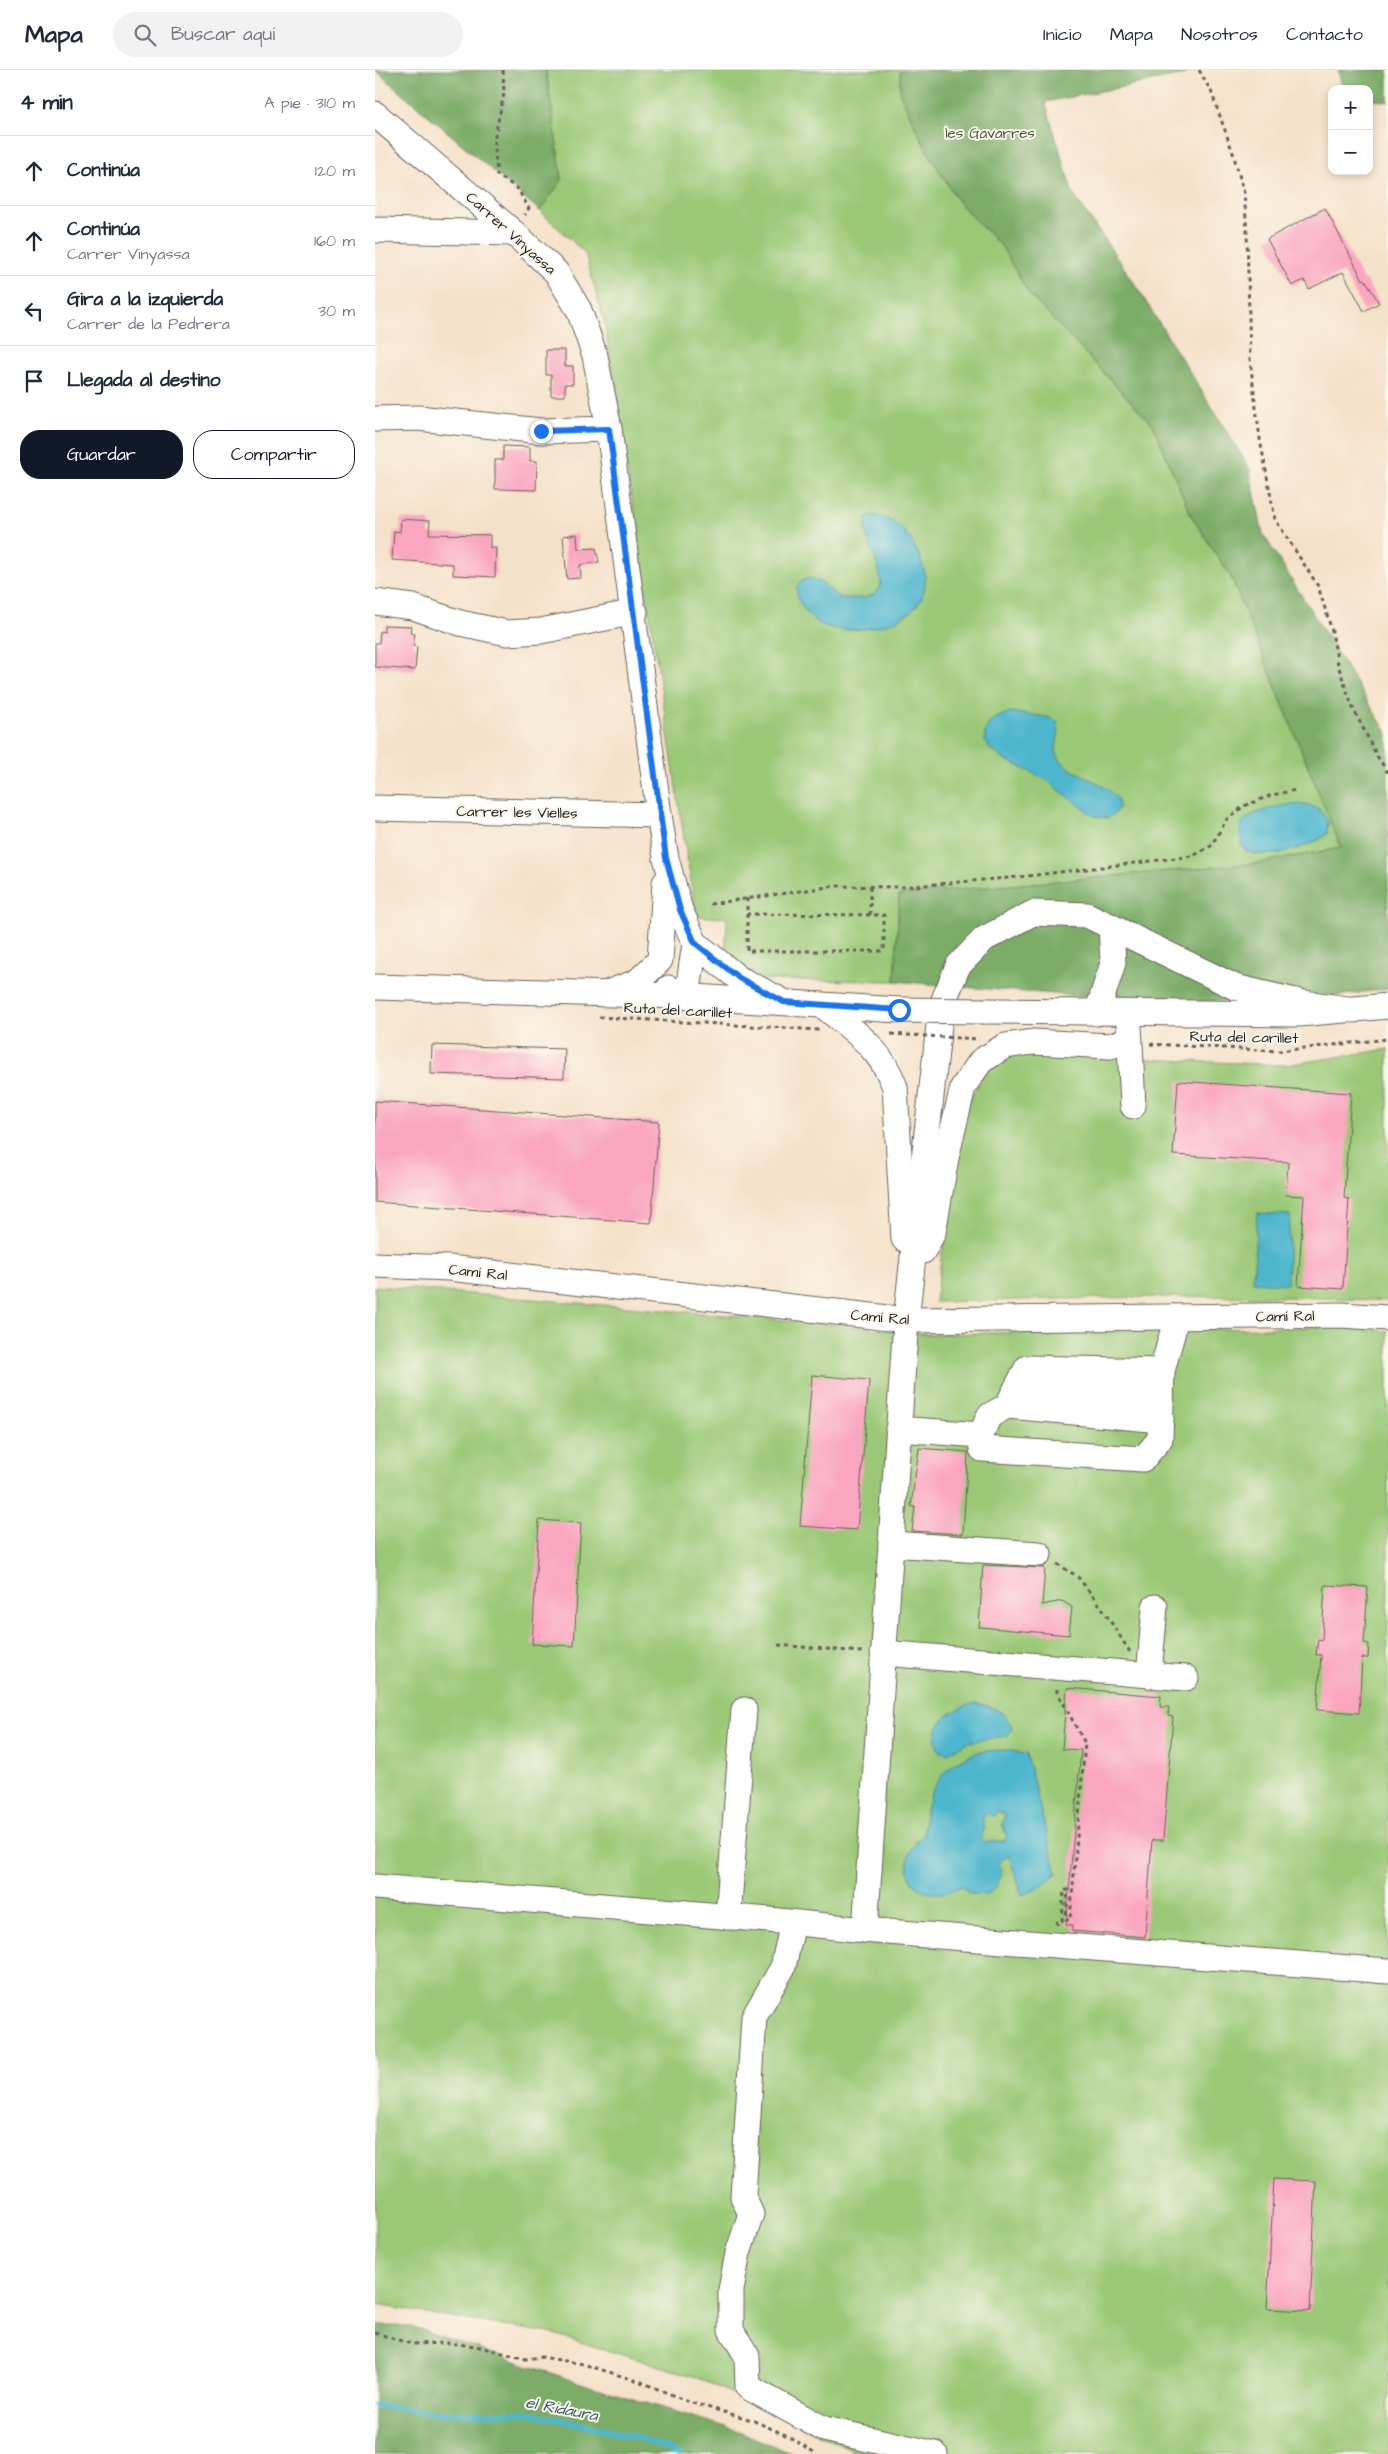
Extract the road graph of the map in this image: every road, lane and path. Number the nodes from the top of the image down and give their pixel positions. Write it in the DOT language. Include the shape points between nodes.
graph roads {
  1 [pos="503,70"];
  2 [pos="1199,70"];
  3 [pos="375,114"];
  4 [pos="375,230"];
  5 [pos="515,233"];
  6 [pos="375,419"];
  7 [pos="609,429"];
  8 [pos="375,602"];
  9 [pos="635,612"];
  10 [pos="1388,773"];
  11 [pos="1296,790"];
  12 [pos="375,808"];
  13 [pos="659,815"];
  14 [pos="666,858"];
  15 [pos="870,886"];
  16 [pos="747,898"];
  17 [pos="711,904"];
  18 [pos="747,914"];
  19 [pos="869,915"];
  20 [pos="1111,926"];
  21 [pos="695,943"];
  22 [pos="660,960"];
  23 [pos="375,988"];
  24 [pos="605,994"];
  25 [pos="679,996"];
  26 [pos="784,1002"];
  27 [pos="822,1004"];
  28 [pos="1388,1006"];
  29 [pos="1354,1010"];
  30 [pos="1097,1013"];
  31 [pos="1129,1014"];
  32 [pos="591,1016"];
  33 [pos="855,1032"];
  34 [pos="979,1039"];
  35 [pos="1388,1039"];
  36 [pos="1129,1040"];
  37 [pos="1133,1106"];
  38 [pos="375,1265"];
  39 [pos="911,1274"];
  40 [pos="1172,1317"];
  41 [pos="1388,1318"];
  42 [pos="906,1326"];
  43 [pos="1162,1371"];
  44 [pos="1012,1396"];
  45 [pos="1161,1396"];
  46 [pos="1161,1420"];
  47 [pos="898,1429"];
  48 [pos="981,1435"];
  49 [pos="891,1544"];
  50 [pos="1039,1554"];
  51 [pos="1155,1607"];
  52 [pos="778,1645"];
  53 [pos="883,1654"];
  54 [pos="1144,1674"];
  55 [pos="1186,1678"];
  56 [pos="1057,1692"];
  57 [pos="744,1710"];
  58 [pos="375,1887"];
  59 [pos="728,1917"];
  60 [pos="1057,1922"];
  61 [pos="793,1923"];
  62 [pos="865,1930"];
  63 [pos="1388,1972"];
  64 [pos="375,2332"];
  65 [pos="817,2454"];
  66 [pos="935,2454"];
  1 -- 5 [label="path" via="504,94 494,140 497,175 517,188 529,208"];
  2 -- 10 [label="path" via="1211,91 1244,193 1250,360 1275,519 1317,586 1352,706"];
  3 -- 5 [label="street, Carrer Vinyassa"];
  4 -- 5 [label="street"];
  5 -- 7 [label="street, Carrer Vinyassa" via="556,272 579,310 595,356"];
  6 -- 7 [label="street" via="418,418 541,431"];
  7 -- 9 [label="street, Carrer Vinyassa"];
  8 -- 9 [label="street" via="413,607 460,623 507,633 541,631"];
  9 -- 13 [label="street, Carrer Vinyassa"];
  11 -- 15 [label="path" via="1271,795 1244,806 1227,819 1211,846 1193,856 1019,877 901,887"];
  12 -- 13 [label="street, Carrer les Vielles"];
  13 -- 14 [label="street, Carrer Vinyassa"];
  14 -- 21 [label="street" via="680,910"];
  14 -- 22 [label="street"];
  15 -- 16 [label="path" via="809,889"];
  15 -- 19 [label="path"];
  16 -- 17 [label="path"];
  16 -- 18 [label="path"];
  18 -- 19 [label="path"];
  18 -- 19 [label="path" via="747,951 884,952 884,915"];
  20 -- 29 [label="street" via="1235,987 1304,1003"];
  20 -- 30 [label="street" via="1113,963"];
  20 -- 39 [label="street" via="1087,915 1033,914 984,938 958,966 941,1007"];
  21 -- 25 [label="street" via="689,984"];
  21 -- 26 [label="street" via="739,978"];
  22 -- 24 [label="street" via="637,982"];
  22 -- 25 [label="street" via="666,985"];
  23 -- 24 [label="street"];
  24 -- 25 [label="street"];
  25 -- 26 [label="street"];
  26 -- 27 [label="street"];
  27 -- 30 [label="street, bridge" via="899,1010"];
  27 -- 33 [label="street"];
  28 -- 29 [label="street"];
  29 -- 31 [label="street" via="1299,1014"];
  30 -- 31 [label="street"];
  31 -- 36 [label="street"];
  32 -- 33 [label="path, Ruta del carillet"];
  33 -- 34 [label="path, Ruta del carillet, bridge"];
  33 -- 39 [label="street" via="880,1056 895,1087 903,1232"];
  35 -- 36 [label="path, Ruta del carillet" via="1279,1051"];
  36 -- 37 [label="street"];
  36 -- 39 [label="street" via="1110,1046 1033,1042 1005,1046 981,1061 963,1087 933,1233"];
  38 -- 42 [label="street, Camí Ral" via="449,1268"];
  39 -- 42 [label="street"];
  40 -- 41 [label="street, Camí Ral" via="1341,1315"];
  40 -- 42 [label="street, Camí Ral"];
  40 -- 43 [label="street" via="1173,1331"];
  42 -- 47 [label="street"];
  43 -- 44 [label="street" via="1027,1368"];
  43 -- 45 [label="street"];
  44 -- 45 [label="street"];
  44 -- 46 [label="street"];
  44 -- 48 [label="street" via="989,1416"];
  45 -- 46 [label="street"];
  46 -- 48 [label="street" via="1160,1439 1143,1459 982,1449"];
  47 -- 48 [label="street"];
  47 -- 49 [label="street"];
  49 -- 50 [label="street"];
  49 -- 53 [label="street"];
  50 -- 54 [label="path" via="1077,1576 1100,1605"];
  51 -- 54 [label="street"];
  52 -- 53 [label="path"];
  53 -- 54 [label="street"];
  53 -- 62 [label="street"];
  54 -- 55 [label="street"];
  56 -- 60 [label="path" via="1085,1743 1070,1920 1066,1920 1068,1890 1064,1890 1062,1921"];
  57 -- 59 [label="street"];
  58 -- 59 [label="street"];
  59 -- 61 [label="street"];
  61 -- 62 [label="street"];
  61 -- 66 [label="street" via="783,1967 754,2017 743,2197 751,2214 738,2253 731,2290 731,2330 747,2356 748,2387 823,2429"];
  62 -- 63 [label="street"];
  64 -- 65 [label="path" via="413,2344 476,2346 525,2359 542,2357 583,2364 641,2382 689,2402 753,2420"];
}
